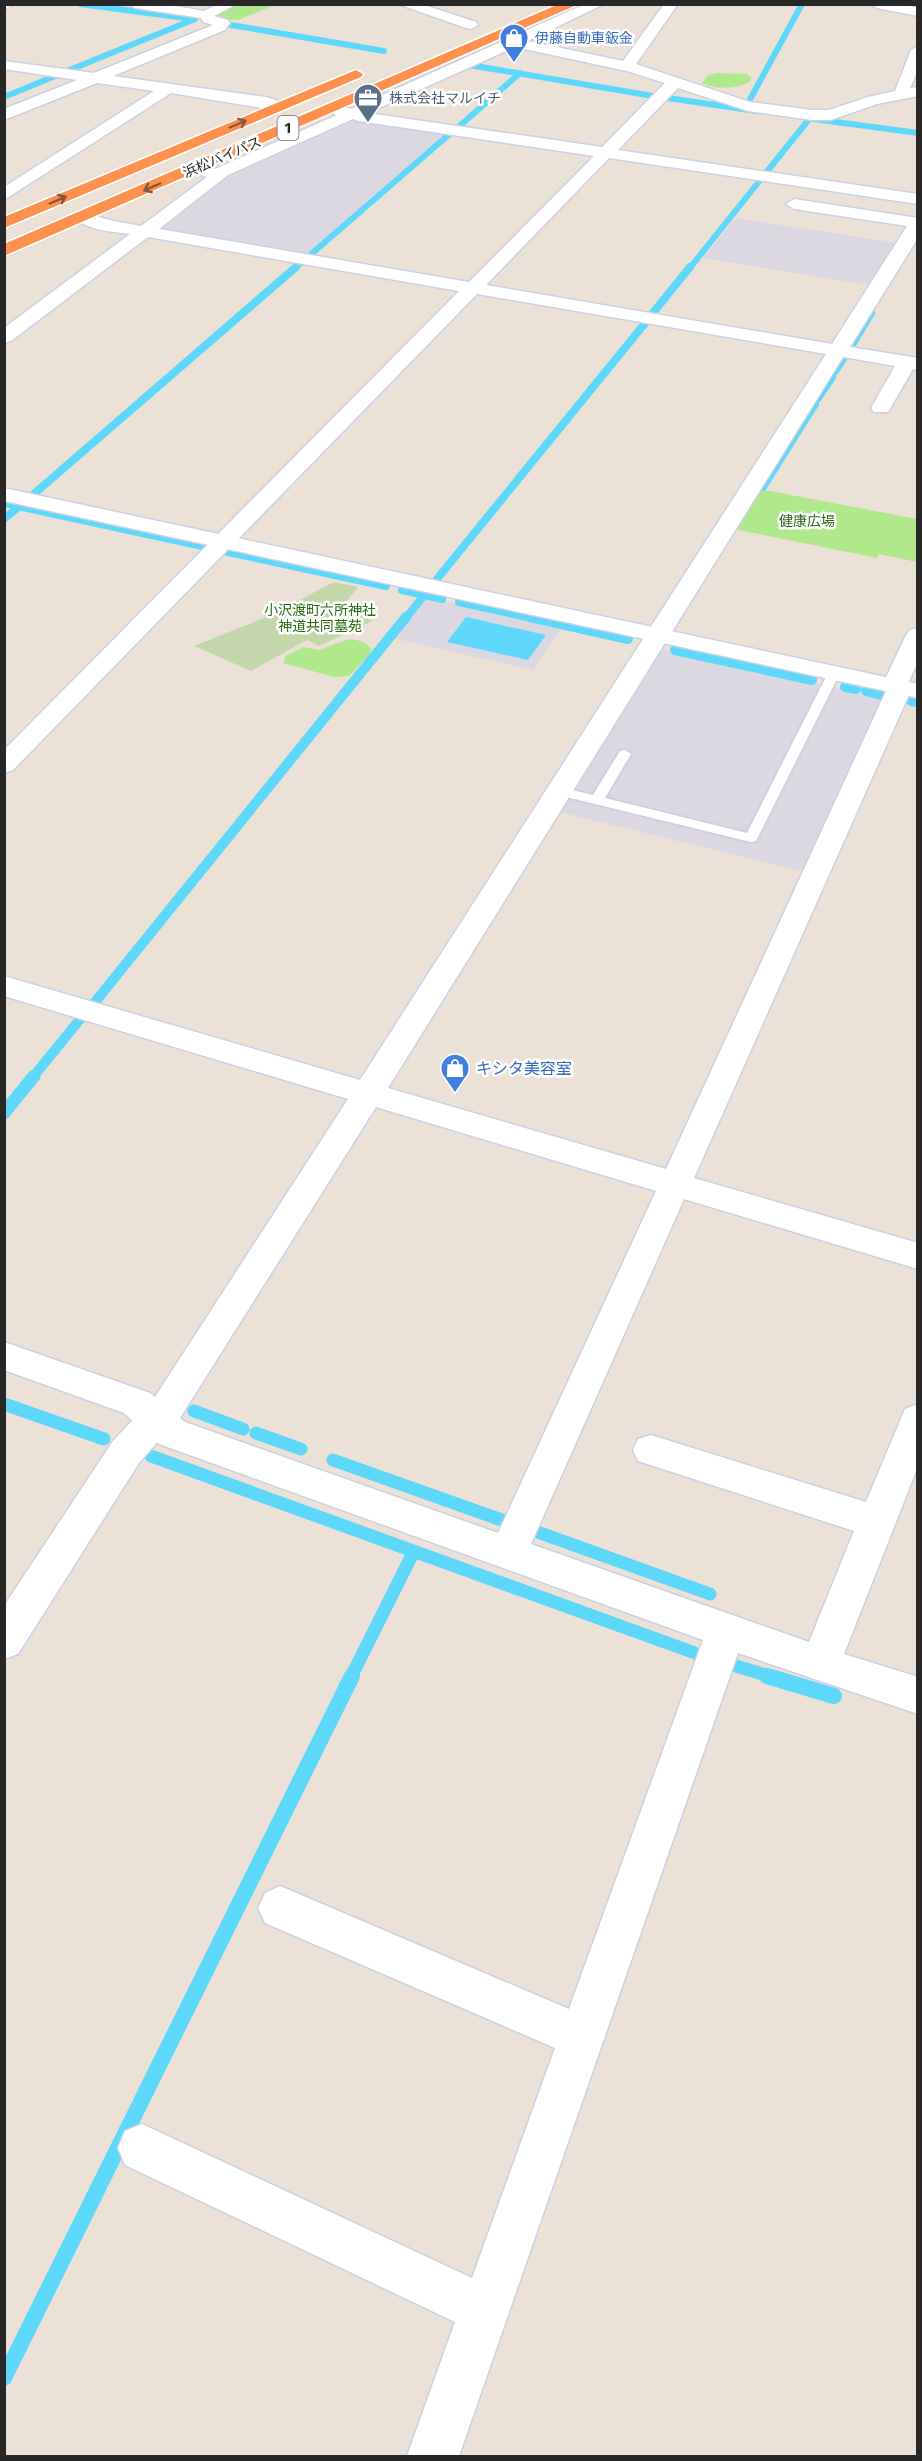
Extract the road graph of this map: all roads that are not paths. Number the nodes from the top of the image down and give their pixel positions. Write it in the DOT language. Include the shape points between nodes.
graph roads {
  1 [pos="135,4"];
  2 [pos="230,4"];
  3 [pos="405,4"];
  4 [pos="545,4"];
  5 [pos="572,4"];
  6 [pos="597,4"];
  7 [pos="671,4"];
  8 [pos="877,4"];
  9 [pos="918,12"];
  10 [pos="206,15"];
  11 [pos="490,17"];
  12 [pos="471,25"];
  13 [pos="444,37"];
  14 [pos="513,42"];
  15 [pos="918,50"];
  16 [pos="427,59"];
  17 [pos="4,64"];
  18 [pos="627,66"];
  19 [pos="370,70"];
  20 [pos="452,71"];
  21 [pos="93,77"];
  22 [pos="675,82"];
  23 [pos="391,83"];
  24 [pos="168,88"];
  25 [pos="412,89"];
  26 [pos="913,92"];
  27 [pos="280,106"];
  28 [pos="353,107"];
  29 [pos="333,109"];
  30 [pos="4,115"];
  31 [pos="308,120"];
  32 [pos="329,125"];
  33 [pos="239,150"];
  34 [pos="605,153"];
  35 [pos="260,156"];
  36 [pos="196,168"];
  37 [pos="216,174"];
  38 [pos="4,195"];
  39 [pos="918,199"];
  40 [pos="786,203"];
  41 [pos="4,207"];
  42 [pos="25,214"];
  43 [pos="83,217"];
  44 [pos="4,223"];
  45 [pos="918,223"];
  46 [pos="145,231"];
  47 [pos="4,252"];
  48 [pos="473,288"];
  49 [pos="4,337"];
  50 [pos="837,350"];
  51 [pos="912,363"];
  52 [pos="881,408"];
  53 [pos="4,494"];
  54 [pos="224,541"];
  55 [pos="658,635"];
  56 [pos="918,635"];
  57 [pos="834,673"];
  58 [pos="904,688"];
  59 [pos="625,754"];
  60 [pos="4,765"];
  61 [pos="559,791"];
  62 [pos="597,800"];
  63 [pos="4,986"];
  64 [pos="368,1093"];
  65 [pos="675,1184"];
  66 [pos="918,1256"];
  67 [pos="4,1356"];
  68 [pos="156,1419"];
  69 [pos="918,1419"];
  70 [pos="651,1450"];
  71 [pos="877,1522"];
  72 [pos="508,1552"];
  73 [pos="726,1631"];
  74 [pos="4,1641"];
  75 [pos="820,1664"];
  76 [pos="918,1696"];
  77 [pos="280,1908"];
  78 [pos="582,2037"];
  79 [pos="142,2148"];
  80 [pos="485,2310"];
  81 [pos="433,2457"];
  1 -- 10 [label="street"];
  2 -- 10 [label="street"];
  3 -- 12 [label="street"];
  4 -- 16 [label="highway"];
  5 -- 16 [label="highway"];
  6 -- 14 [label="street"];
  7 -- 18 [label="street"];
  8 -- 9 [label="street"];
  10 -- 21 [label="street" via="223,25"];
  11 -- 12 [label="highway"];
  12 -- 13 [label="highway"];
  14 -- 18 [label="street"];
  14 -- 20 [label="street"];
  15 -- 26 [label="street" via="902,90"];
  16 -- 20 [label="lane"];
  16 -- 23 [label="highway"];
  17 -- 21 [label="street"];
  18 -- 22 [label="street"];
  19 -- 27 [label="highway, 浜松バイパス / 1"];
  20 -- 25 [label="street"];
  21 -- 24 [label="street"];
  21 -- 30 [label="street"];
  22 -- 26 [label="street" via="748,106 812,115 831,115 873,100"];
  22 -- 34 [label="street"];
  23 -- 25 [label="lane"];
  23 -- 28 [label="highway"];
  24 -- 27 [label="street"];
  24 -- 38 [label="street"];
  25 -- 28 [label="street" via="373,106"];
  42 -- 27 [label="highway, 浜松バイパス / 1, one-way"];
  28 -- 29 [label="street"];
  28 -- 32 [label="street"];
  28 -- 34 [label="street"];
  29 -- 31 [label="highway, 浜松バイパス / 1"];
  31 -- 32 [label="lane"];
  31 -- 33 [label="highway, 浜松バイパス / 1"];
  32 -- 35 [label="street"];
  33 -- 35 [label="lane"];
  33 -- 36 [label="highway, 浜松バイパス / 1"];
  34 -- 39 [label="street"];
  34 -- 48 [label="street"];
  35 -- 37 [label="street"];
  36 -- 37 [label="street"];
  36 -- 43 [label="highway, 浜松バイパス / 1, one-way"];
  37 -- 46 [label="street" via="220,175"];
  40 -- 45 [label="street"];
  41 -- 42 [label="street"];
  42 -- 44 [label="highway, 浜松バイパス / 1"];
  43 -- 46 [label="street"];
  43 -- 47 [label="highway, 浜松バイパス / 1"];
  45 -- 50 [label="street"];
  46 -- 48 [label="street"];
  46 -- 49 [label="street"];
  48 -- 50 [label="street"];
  48 -- 54 [label="street"];
  50 -- 51 [label="street"];
  50 -- 55 [label="street"];
  51 -- 52 [label="street"];
  53 -- 54 [label="street"];
  54 -- 55 [label="street"];
  54 -- 60 [label="street"];
  55 -- 57 [label="street"];
  55 -- 61 [label="street"];
  56 -- 58 [label="street"];
  57 -- 58 [label="street"];
  57 -- 62 [label="lane" via="751,838"];
  58 -- 65 [label="street"];
  59 -- 62 [label="lane"];
  61 -- 62 [label="lane"];
  61 -- 64 [label="street"];
  63 -- 64 [label="street"];
  64 -- 65 [label="street"];
  64 -- 68 [label="street" via="173,1402"];
  65 -- 66 [label="street"];
  65 -- 72 [label="street"];
  67 -- 68 [label="street" via="137,1403"];
  68 -- 72 [label="street" via="172,1432"];
  68 -- 74 [label="street" via="126,1452"];
  69 -- 71 [label="street"];
  70 -- 71 [label="street"];
  71 -- 75 [label="street"];
  72 -- 73 [label="street"];
  73 -- 75 [label="street"];
  73 -- 78 [label="street"];
  75 -- 76 [label="street"];
  77 -- 78 [label="street"];
  78 -- 80 [label="street"];
  79 -- 80 [label="street"];
  80 -- 81 [label="street"];
}
